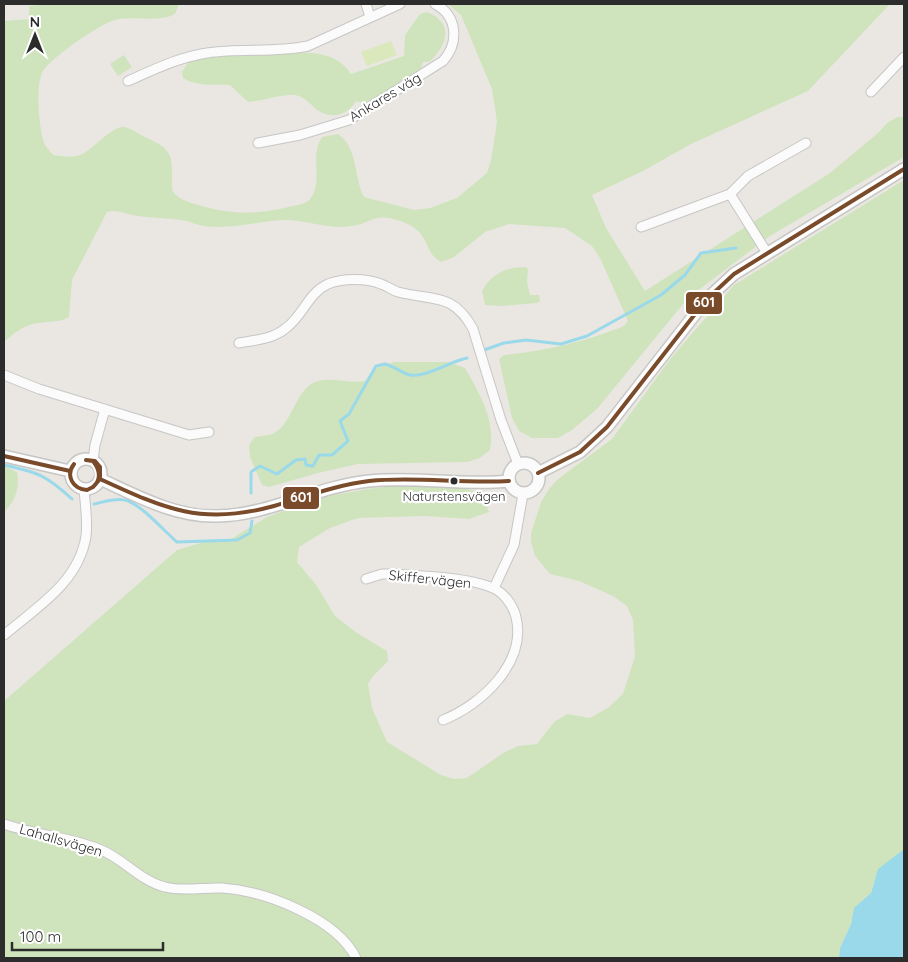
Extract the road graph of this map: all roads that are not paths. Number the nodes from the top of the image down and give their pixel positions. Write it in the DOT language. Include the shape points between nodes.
graph roads {
  1 [pos="366,4"];
  2 [pos="400,4"];
  3 [pos="435,4"];
  4 [pos="370,17"];
  5 [pos="904,57"];
  6 [pos="128,81"];
  7 [pos="871,92"];
  8 [pos="258,143"];
  9 [pos="806,143"];
  10 [pos="904,169"];
  11 [pos="730,194"];
  12 [pos="641,227"];
  13 [pos="767,253"];
  14 [pos="239,343"];
  15 [pos="4,375"];
  16 [pos="105,409"];
  17 [pos="209,432"];
  18 [pos="4,456"];
  19 [pos="93,461"];
  20 [pos="518,464"];
  21 [pos="70,471"];
  22 [pos="538,473"];
  23 [pos="100,479"];
  24 [pos="509,481"];
  25 [pos="84,490"];
  26 [pos="523,494"];
  27 [pos="366,579"];
  28 [pos="494,588"];
  29 [pos="4,635"];
  30 [pos="442,720"];
  31 [pos="4,824"];
  32 [pos="356,958"];
  1 -- 4 [label="street"];
  2 -- 4 [label="street"];
  3 -- 8 [label="street, Ankares väg" via="447,13 454,38 448,55 434,68 349,120 300,135"];
  4 -- 6 [label="street" via="308,46 206,53 178,60"];
  5 -- 7 [label="street"];
  9 -- 11 [label="street" via="748,176"];
  10 -- 13 [label="street"];
  11 -- 12 [label="street"];
  11 -- 13 [label="street"];
  13 -- 22 [label="street" via="734,274 706,300 607,427 589,445"];
  14 -- 20 [label="street" via="270,338 286,329 311,297 320,289 338,282 373,282 398,292 444,301 466,317 472,329"];
  15 -- 16 [label="street"];
  16 -- 17 [label="street" via="189,435"];
  16 -- 19 [label="street"];
  18 -- 21 [label="street"];
  19 -- 21 [label="street" via="80,460"];
  19 -- 23 [label="street" via="100,469"];
  20 -- 22 [label="street" via="530,464"];
  20 -- 24 [label="street" via="510,471"];
  21 -- 25 [label="street" via="74,484"];
  22 -- 26 [label="street" via="535,489"];
  23 -- 24 [label="street" via="171,509 217,517 368,481"];
  23 -- 25 [label="street" via="92,488"];
  24 -- 26 [label="street" via="514,490"];
  25 -- 29 [label="street" via="86,534 78,565 61,586"];
  26 -- 28 [label="street" via="514,545"];
  27 -- 28 [label="street, Skiffervägen" via="395,574 445,578"];
  28 -- 30 [label="street" via="511,604 514,612 518,638 513,652 491,688 463,712"];
  31 -- 32 [label="street, Lahallsvägen" via="99,849 166,888 222,888 274,900 324,924"];
}
